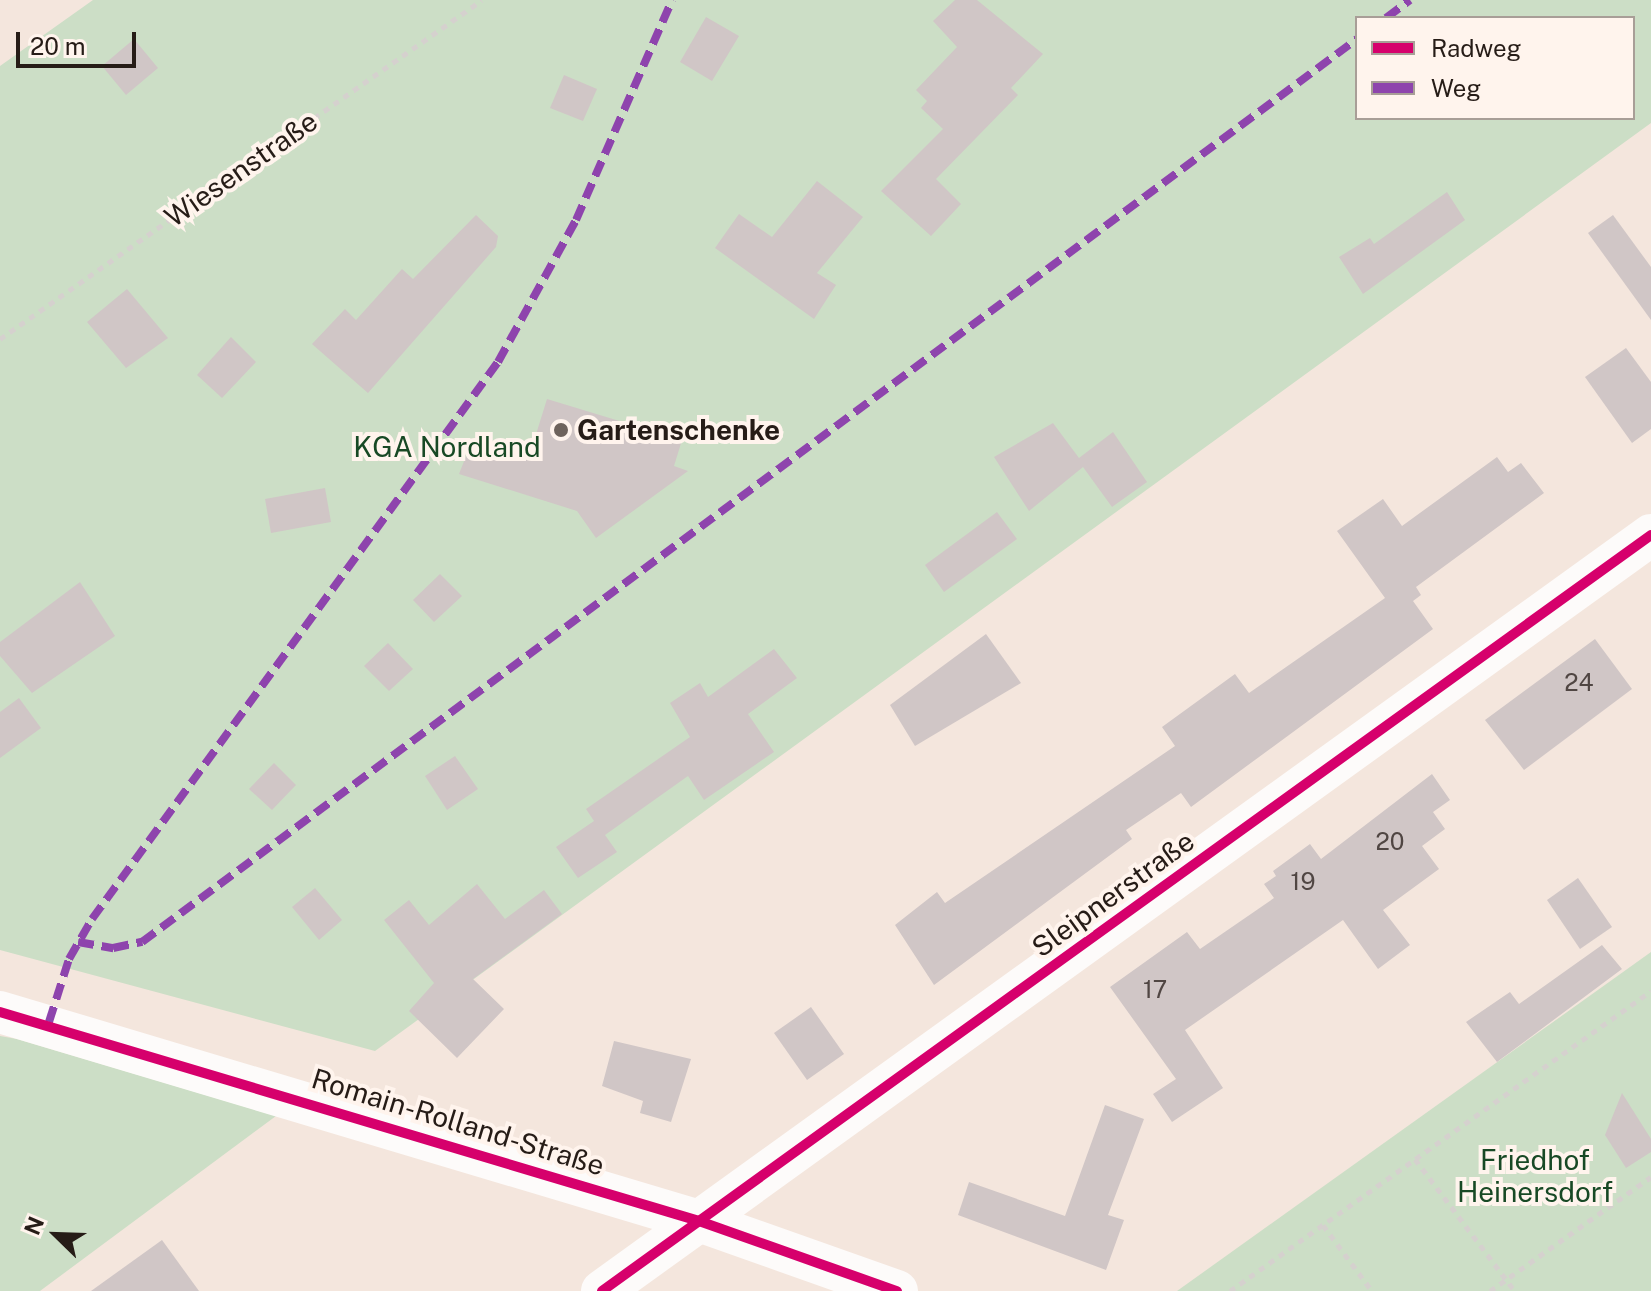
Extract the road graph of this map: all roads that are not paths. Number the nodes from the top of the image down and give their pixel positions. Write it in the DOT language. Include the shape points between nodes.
graph roads {
  1 [pos="1651,535"];
  2 [pos="0,1012"];
  3 [pos="699,1221"];
  4 [pos="602,1291"];
  5 [pos="897,1291"];
  1 -- 3 [label="street, Sleipnerstraße"];
  2 -- 3 [label="street, Romain-Rolland-Straße"];
  3 -- 4 [label="street, Sleipnerstraße"];
  3 -- 5 [label="street, Romain-Rolland-Straße"];
}
